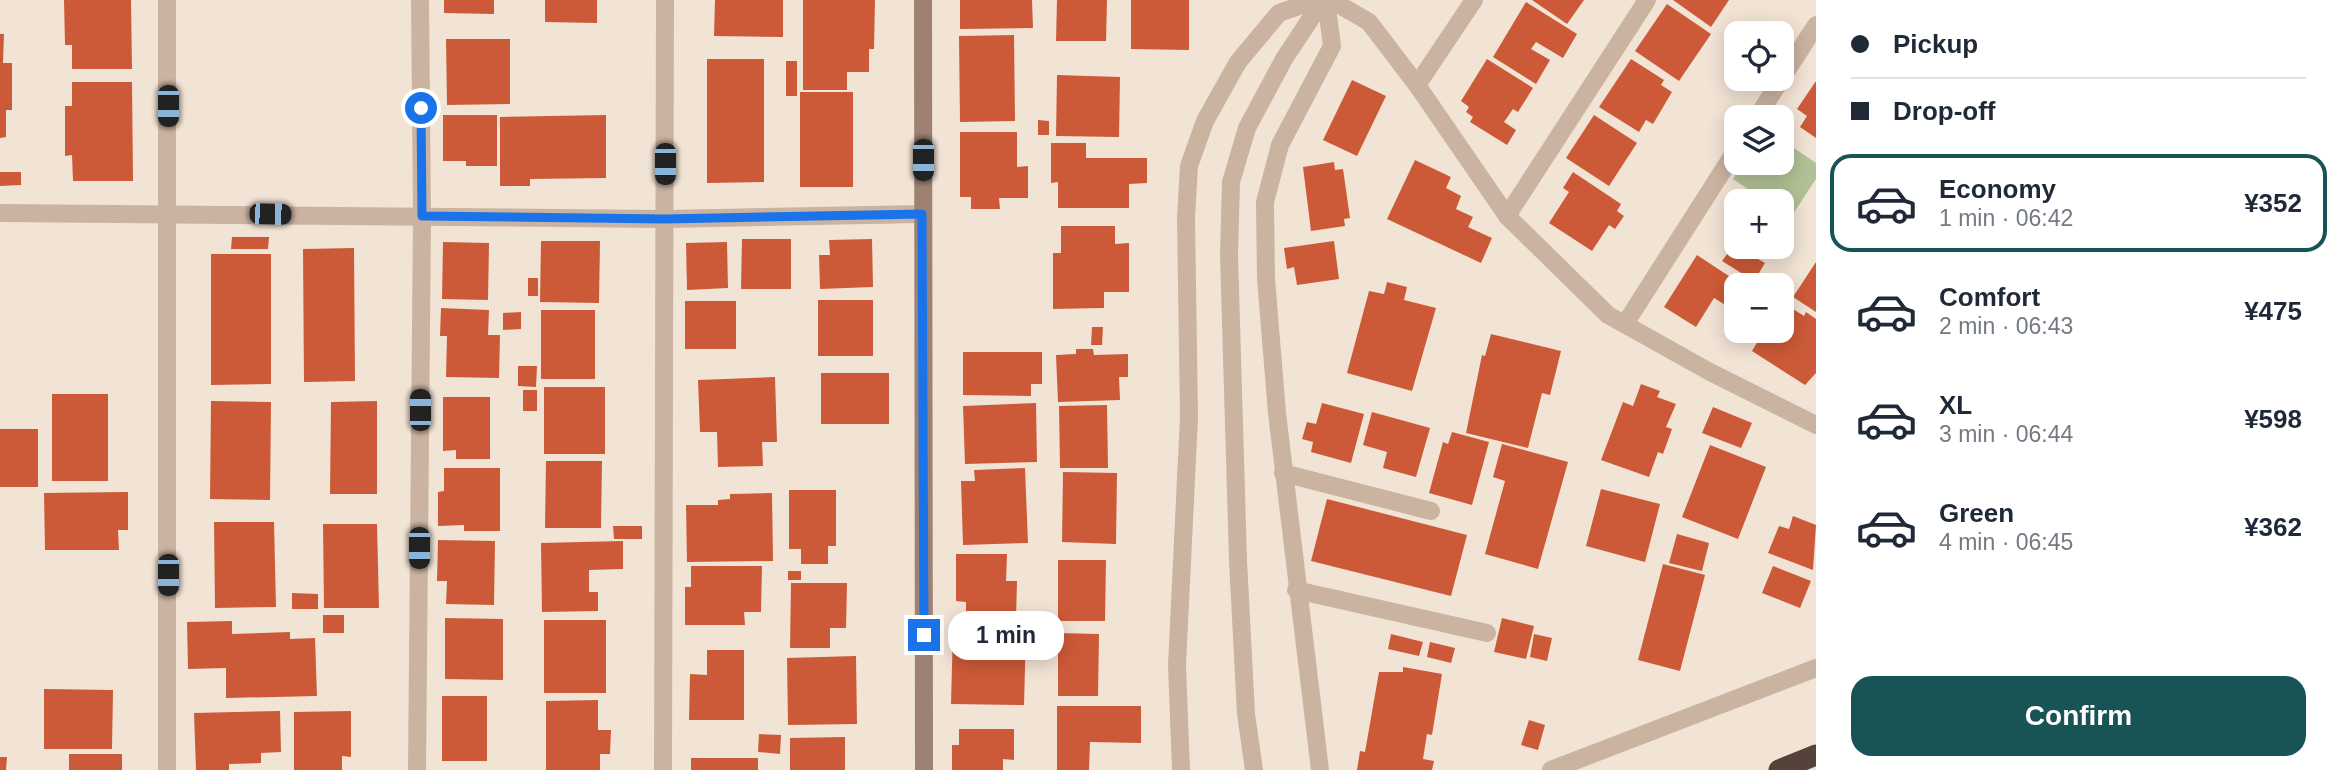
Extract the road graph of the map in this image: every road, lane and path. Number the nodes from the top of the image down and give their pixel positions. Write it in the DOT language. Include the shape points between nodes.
graph roads {
  1 [pos="167,0"];
  2 [pos="420,0"];
  3 [pos="665,0"];
  4 [pos="923,0"];
  5 [pos="1316,0"];
  6 [pos="1327,0"];
  7 [pos="1474,0"];
  8 [pos="1647,0"];
  9 [pos="1816,25"];
  10 [pos="1417,85"];
  11 [pos="1765,105"];
  12 [pos="1724,169"];
  13 [pos="169,212"];
  14 [pos="0,213"];
  15 [pos="922,214"];
  16 [pos="422,216"];
  17 [pos="1507,216"];
  18 [pos="665,219"];
  19 [pos="1625,324"];
  20 [pos="1816,425"];
  21 [pos="1283,473"];
  22 [pos="1431,511"];
  23 [pos="1296,590"];
  24 [pos="1487,633"];
  25 [pos="1816,668"];
  26 [pos="1816,755"];
  27 [pos="167,770"];
  28 [pos="418,770"];
  29 [pos="663,770"];
  30 [pos="924,770"];
  31 [pos="1181,770"];
  32 [pos="1254,770"];
  33 [pos="1320,770"];
  34 [pos="1551,770"];
  35 [pos="1779,770"];
  1 -- 13 [label="street"];
  2 -- 16 [label="street"];
  3 -- 18 [label="street"];
  4 -- 15 [label="street"];
  5 -- 31 [label="street" via="1279,13 1238,62 1205,121 1189,166 1189,417 1178,664"];
  6 -- 10 [label="street" via="1369,22"];
  6 -- 21 [label="street" via="1332,46 1280,145 1265,202 1266,279"];
  6 -- 32 [label="street" via="1284,59 1247,128 1231,181 1238,559 1246,714"];
  7 -- 10 [label="street"];
  8 -- 17 [label="street"];
  9 -- 11 [label="street"];
  10 -- 17 [label="street"];
  12 -- 19 [label="street"];
  13 -- 14 [label="street"];
  13 -- 16 [label="street"];
  13 -- 27 [label="street"];
  15 -- 18 [label="street"];
  15 -- 30 [label="street"];
  16 -- 18 [label="street"];
  16 -- 28 [label="street"];
  17 -- 19 [label="street" via="1608,315"];
  18 -- 29 [label="street"];
  19 -- 20 [label="street"];
  21 -- 22 [label="street"];
  21 -- 23 [label="street"];
  23 -- 24 [label="street"];
  23 -- 33 [label="street"];
  25 -- 34 [label="street"];
  26 -- 35 [label="highway"];
}
